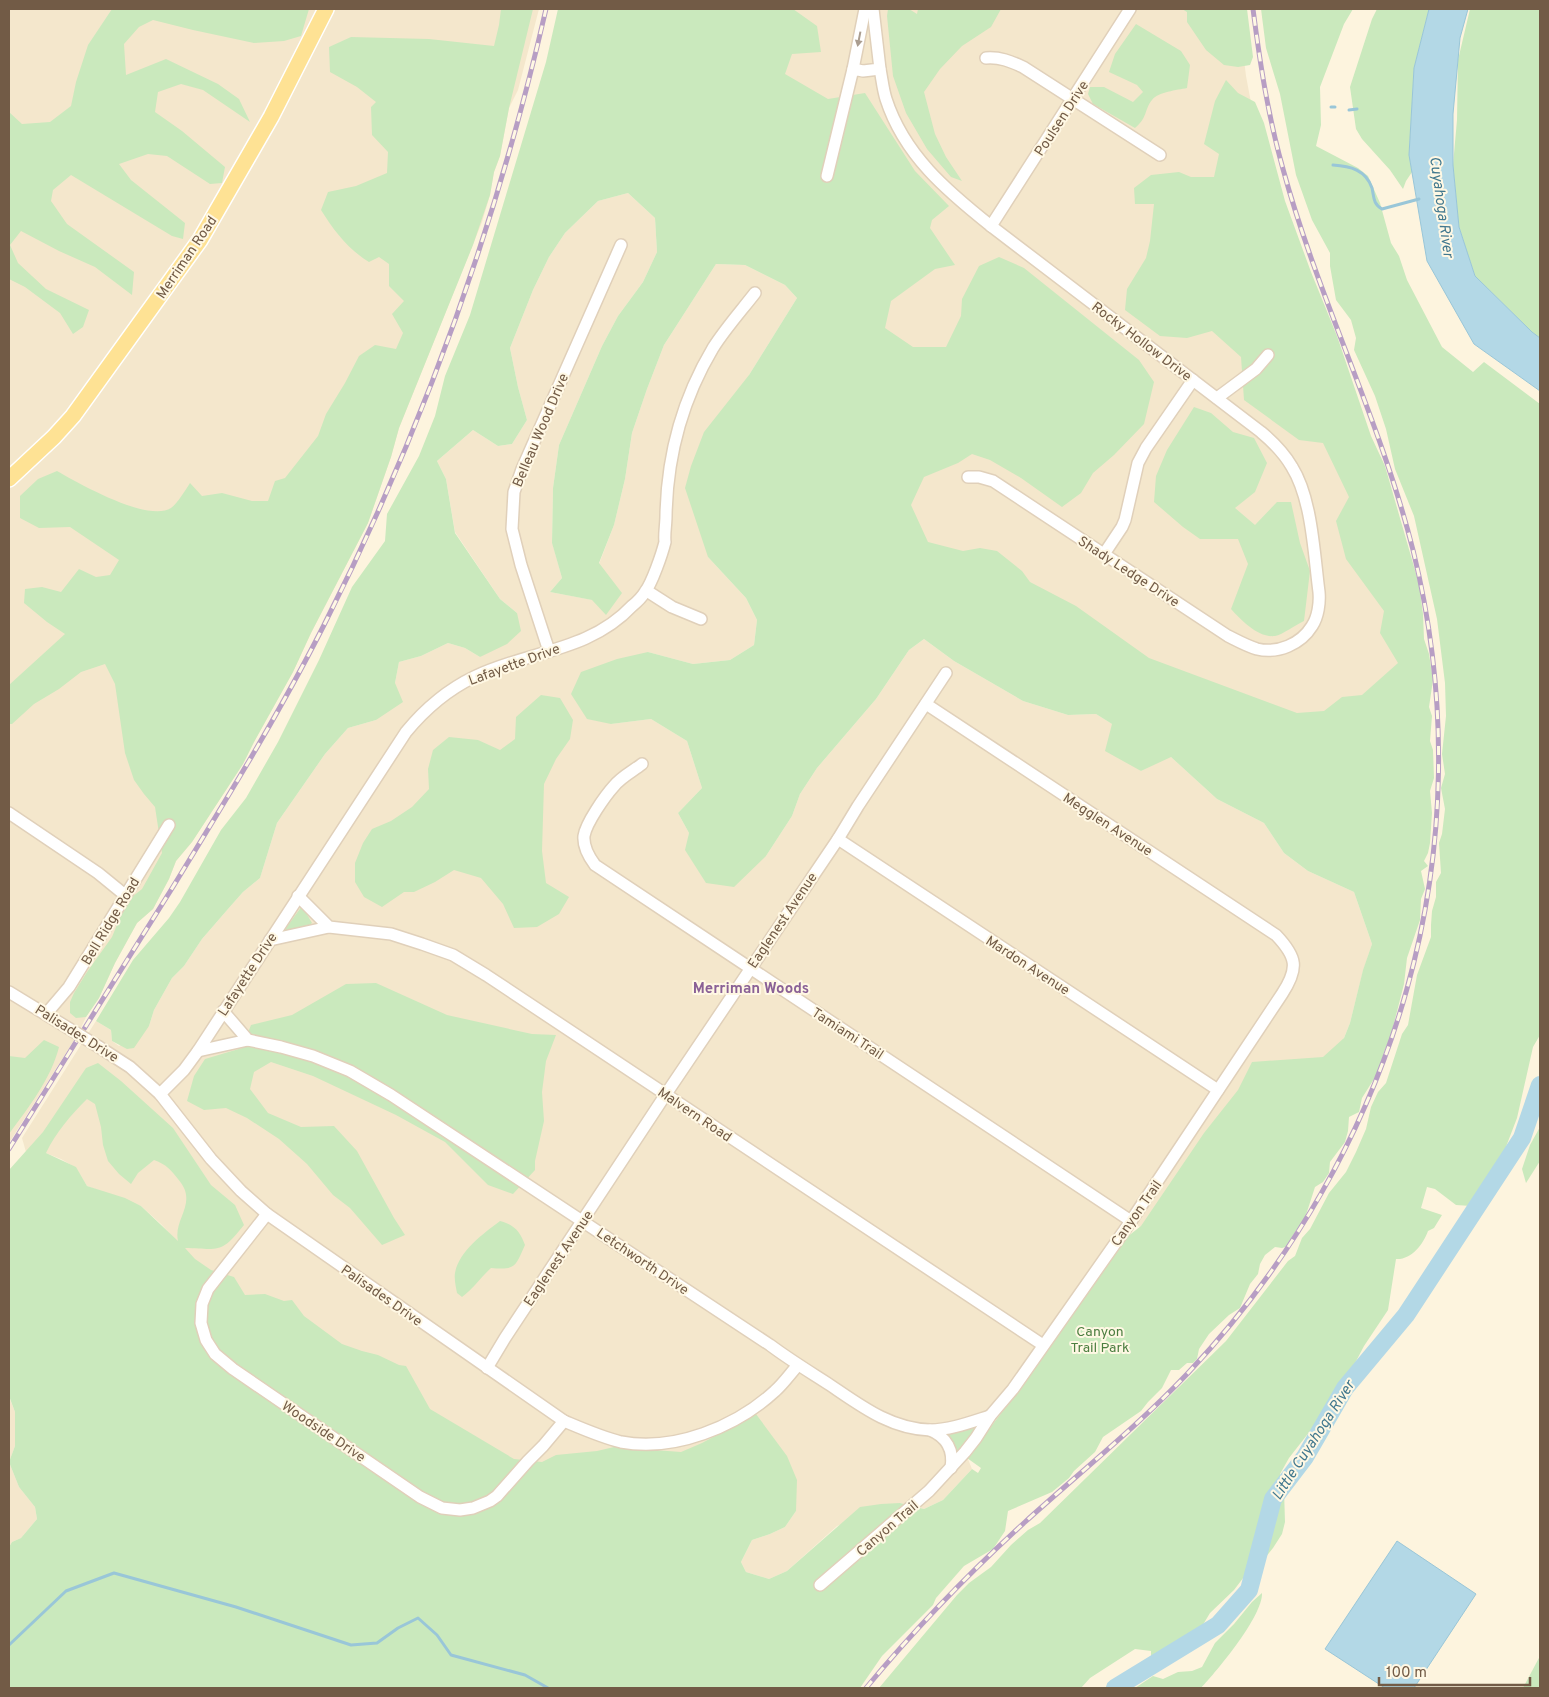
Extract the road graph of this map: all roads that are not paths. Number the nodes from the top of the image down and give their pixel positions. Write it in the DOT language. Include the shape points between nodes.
graph roads {
  1 [pos="326,9"];
  2 [pos="865,9"];
  3 [pos="873,9"];
  4 [pos="1130,9"];
  5 [pos="986,58"];
  6 [pos="853,69"];
  7 [pos="880,69"];
  8 [pos="1073,99"];
  9 [pos="1160,155"];
  10 [pos="827,176"];
  11 [pos="990,226"];
  12 [pos="621,245"];
  13 [pos="755,293"];
  14 [pos="1268,355"];
  15 [pos="1193,380"];
  16 [pos="1217,398"];
  17 [pos="968,477"];
  18 [pos="9,479"];
  19 [pos="1104,554"];
  20 [pos="646,591"];
  21 [pos="702,619"];
  22 [pos="1294,644"];
  23 [pos="549,651"];
  24 [pos="946,674"];
  25 [pos="926,704"];
  26 [pos="642,764"];
  27 [pos="9,813"];
  28 [pos="169,825"];
  29 [pos="838,839"];
  30 [pos="124,895"];
  31 [pos="298,896"];
  32 [pos="329,927"];
  33 [pos="270,940"];
  34 [pos="1287,946"];
  35 [pos="750,968"];
  36 [pos="9,992"];
  37 [pos="223,1012"];
  38 [pos="46,1014"];
  39 [pos="248,1040"];
  40 [pos="198,1051"];
  41 [pos="1218,1090"];
  42 [pos="160,1094"];
  43 [pos="666,1094"];
  44 [pos="267,1214"];
  45 [pos="583,1221"];
  46 [pos="1131,1221"];
  47 [pos="1043,1345"];
  48 [pos="798,1365"];
  49 [pos="487,1368"];
  50 [pos="990,1416"];
  51 [pos="564,1421"];
  52 [pos="930,1430"];
  53 [pos="951,1468"];
  54 [pos="820,1585"];
  1 -- 18 [label="main road, Merriman Road" via="271,118 192,253 74,416"];
  2 -- 6 [label="street, one-way"];
  3 -- 7 [label="street, Rocky Hollow Drive"];
  4 -- 8 [label="street, Poulsen Drive"];
  5 -- 8 [label="street" via="1009,60 1023,66"];
  6 -- 7 [label="street"];
  6 -- 10 [label="street"];
  7 -- 11 [label="street, Rocky Hollow Drive" via="886,100 912,151 948,192"];
  8 -- 9 [label="street"];
  8 -- 11 [label="street, Poulsen Drive"];
  11 -- 15 [label="street, Rocky Hollow Drive"];
  12 -- 23 [label="street, Belleau Wood Drive" via="514,492 515,546"];
  13 -- 20 [label="street, Lafayette Drive" via="714,347 686,403 669,468 665,542"];
  14 -- 16 [label="street" via="1256,369"];
  15 -- 16 [label="street, Rocky Hollow Drive"];
  15 -- 19 [label="street" via="1138,463 1125,520"];
  16 -- 22 [label="street, Rocky Hollow Drive" via="1273,442 1293,468 1304,493 1320,601 1313,626"];
  17 -- 19 [label="street, Shady Ledge Drive" via="994,482"];
  19 -- 22 [label="street, Shady Ledge Drive" via="1246,645 1268,650"];
  20 -- 21 [label="street" via="672,607"];
  20 -- 23 [label="street, Lafayette Drive" via="609,627"];
  23 -- 31 [label="street, Lafayette Drive" via="475,676 427,708 406,732"];
  24 -- 25 [label="street, Eaglenest Avenue"];
  25 -- 29 [label="street, Eaglenest Avenue"];
  25 -- 34 [label="street, Megglen Avenue" via="1276,935"];
  26 -- 35 [label="street, Tamiami Trail" via="614,785 588,824 584,835 590,858 595,865"];
  27 -- 30 [label="street" via="98,873"];
  28 -- 30 [label="street, Bell Ridge Road"];
  29 -- 35 [label="street, Eaglenest Avenue"];
  29 -- 41 [label="street, Mardon Avenue"];
  30 -- 38 [label="street, Bell Ridge Road" via="69,987"];
  31 -- 32 [label="street"];
  31 -- 33 [label="street, Lafayette Drive"];
  32 -- 33 [label="street, Malvern Road"];
  32 -- 43 [label="street, Malvern Road" via="391,934 453,955"];
  33 -- 37 [label="street, Lafayette Drive"];
  34 -- 41 [label="street, Canyon Trail" via="1293,964 1290,981"];
  35 -- 43 [label="street, Eaglenest Avenue"];
  35 -- 46 [label="street, Tamiami Trail"];
  36 -- 38 [label="street, Palisades Drive"];
  37 -- 39 [label="street"];
  37 -- 40 [label="street, Lafayette Drive"];
  38 -- 42 [label="street, Palisades Drive, bridge" via="130,1066"];
  39 -- 40 [label="street, Letchworth Drive"];
  39 -- 45 [label="street, Letchworth Drive" via="313,1056 350,1071 400,1100"];
  40 -- 42 [label="street, Lafayette Drive"];
  41 -- 46 [label="street, Canyon Trail"];
  42 -- 44 [label="street, Palisades Drive" via="216,1165"];
  43 -- 45 [label="street, Eaglenest Avenue"];
  43 -- 47 [label="street, Malvern Road"];
  44 -- 49 [label="street, Palisades Drive"];
  44 -- 51 [label="street, Woodside Drive" via="208,1289 202,1304 201,1323 210,1348 241,1375 420,1498 450,1509 473,1508 497,1496"];
  45 -- 48 [label="street, Letchworth Drive"];
  45 -- 49 [label="street, Eaglenest Avenue"];
  46 -- 47 [label="street, Canyon Trail"];
  47 -- 50 [label="street, Canyon Trail"];
  48 -- 51 [label="street, Palisades Drive" via="775,1391 754,1407 719,1428 686,1440 651,1444 623,1442"];
  48 -- 52 [label="street, Letchworth Drive" via="881,1418"];
  49 -- 51 [label="street, Palisades Drive"];
  50 -- 52 [label="street, Letchworth Drive"];
  50 -- 53 [label="street, Canyon Trail"];
  52 -- 53 [label="street" via="949,1446"];
  53 -- 54 [label="street, Canyon Trail" via="929,1492"];
}
